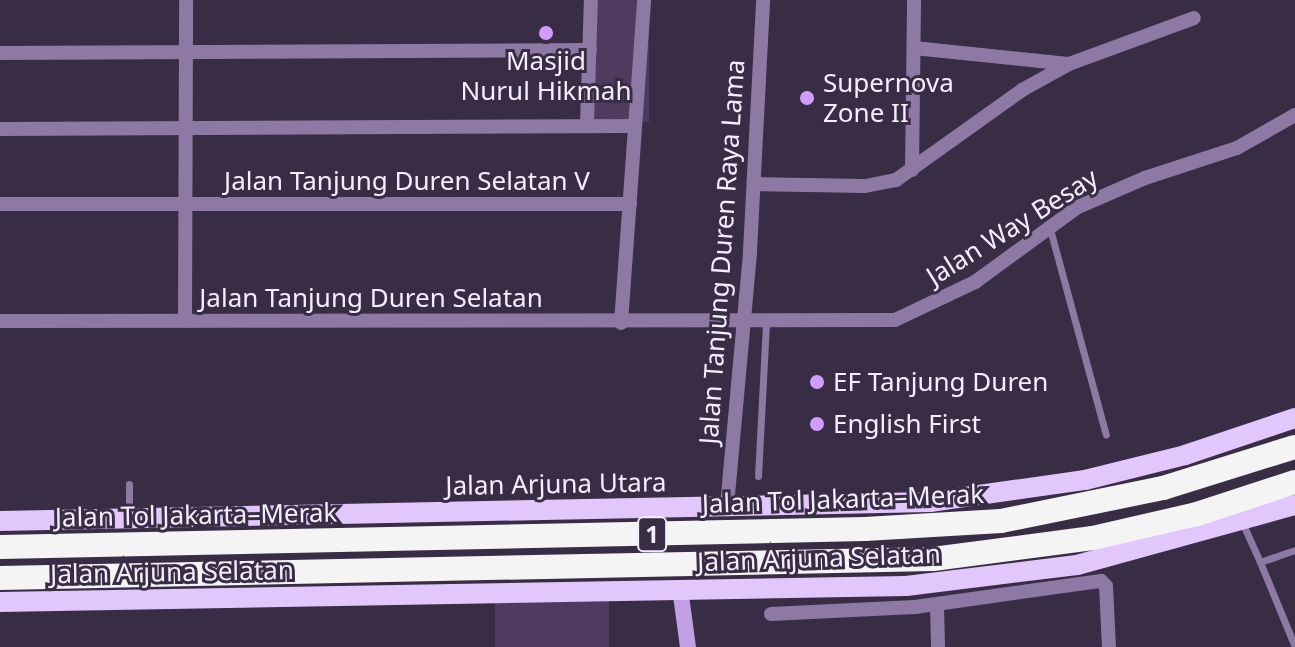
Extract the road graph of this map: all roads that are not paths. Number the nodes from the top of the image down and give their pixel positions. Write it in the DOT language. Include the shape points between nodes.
graph roads {
  1 [pos="186,0"];
  2 [pos="591,0"];
  3 [pos="644,0"];
  4 [pos="763,0"];
  5 [pos="914,0"];
  6 [pos="1194,18"];
  7 [pos="914,48"];
  8 [pos="590,50"];
  9 [pos="0,53"];
  10 [pos="185,54"];
  11 [pos="1069,64"];
  12 [pos="1295,115"];
  13 [pos="587,124"];
  14 [pos="635,126"];
  15 [pos="0,129"];
  16 [pos="185,130"];
  17 [pos="912,170"];
  18 [pos="754,184"];
  19 [pos="0,204"];
  20 [pos="630,204"];
  21 [pos="185,205"];
  22 [pos="1049,227"];
  23 [pos="0,321"];
  24 [pos="185,321"];
  25 [pos="621,323"];
  26 [pos="743,324"];
  27 [pos="766,324"];
  28 [pos="1295,418"];
  29 [pos="1106,435"];
  30 [pos="1295,447"];
  31 [pos="758,476"];
  32 [pos="1295,482"];
  33 [pos="129,484"];
  34 [pos="1295,505"];
  35 [pos="727,506"];
  36 [pos="129,519"];
  37 [pos="0,521"];
  38 [pos="1242,522"];
  39 [pos="0,547"];
  40 [pos="1295,550"];
  41 [pos="1260,562"];
  42 [pos="0,578"];
  43 [pos="680,588"];
  44 [pos="0,602"];
  45 [pos="937,605"];
  46 [pos="771,614"];
  47 [pos="688,647"];
  48 [pos="938,647"];
  49 [pos="1109,647"];
  50 [pos="1295,647"];
  1 -- 10 [label="street"];
  2 -- 8 [label="street"];
  3 -- 14 [label="street"];
  4 -- 18 [label="street, Jalan Tanjung Duren Raya Lama"];
  5 -- 7 [label="street"];
  6 -- 11 [label="street"];
  7 -- 11 [label="street"];
  7 -- 17 [label="street"];
  8 -- 10 [label="street"];
  8 -- 13 [label="street"];
  9 -- 10 [label="street"];
  10 -- 16 [label="street"];
  11 -- 17 [label="street" via="973,123"];
  12 -- 22 [label="street, Jalan Way Besay" via="1237,148 1112,191"];
  13 -- 14 [label="street"];
  13 -- 16 [label="street"];
  14 -- 20 [label="street"];
  15 -- 16 [label="street"];
  16 -- 21 [label="street"];
  17 -- 18 [label="street" via="881,185"];
  18 -- 26 [label="street, Jalan Tanjung Duren Raya Lama"];
  19 -- 21 [label="street, Jalan Tanjung Duren Selatan V"];
  20 -- 21 [label="street, Jalan Tanjung Duren Selatan V"];
  20 -- 25 [label="street"];
  21 -- 24 [label="street"];
  22 -- 27 [label="street, Jalan Way Besay" via="975,282 915,315 866,323"];
  22 -- 29 [label="lane"];
  23 -- 24 [label="street, Jalan Tanjung Duren Selatan"];
  24 -- 25 [label="street, Jalan Tanjung Duren Selatan"];
  25 -- 26 [label="street, Jalan Tanjung Duren Selatan"];
  26 -- 27 [label="street, Jalan Way Besay"];
  26 -- 35 [label="street, Jalan Tanjung Duren Raya Lama"];
  27 -- 31 [label="lane"];
  28 -- 35 [label="main road, Jalan Arjuna Utara" via="1185,455 1044,488 930,502"];
  30 -- 39 [label="highway, Jalan Tol Jakarta–Merak / 1" via="1148,492 1001,521 865,529"];
  32 -- 42 [label="highway, 1" via="1197,514 1093,538 933,559"];
  33 -- 36 [label="lane"];
  34 -- 38 [label="main road, Jalan Arjuna Selatan"];
  35 -- 36 [label="main road, Jalan Arjuna Utara"];
  36 -- 37 [label="main road, Jalan Arjuna Utara"];
  38 -- 41 [label="lane"];
  38 -- 43 [label="main road, Jalan Arjuna Selatan" via="1077,565 1003,575 906,586"];
  40 -- 41 [label="lane"];
  41 -- 50 [label="lane"];
  43 -- 44 [label="main road, Jalan Arjuna Selatan"];
  43 -- 47 [label="street"];
  45 -- 46 [label="street"];
  45 -- 48 [label="street"];
  45 -- 49 [label="street" via="1101,581 1106,586"];
}
